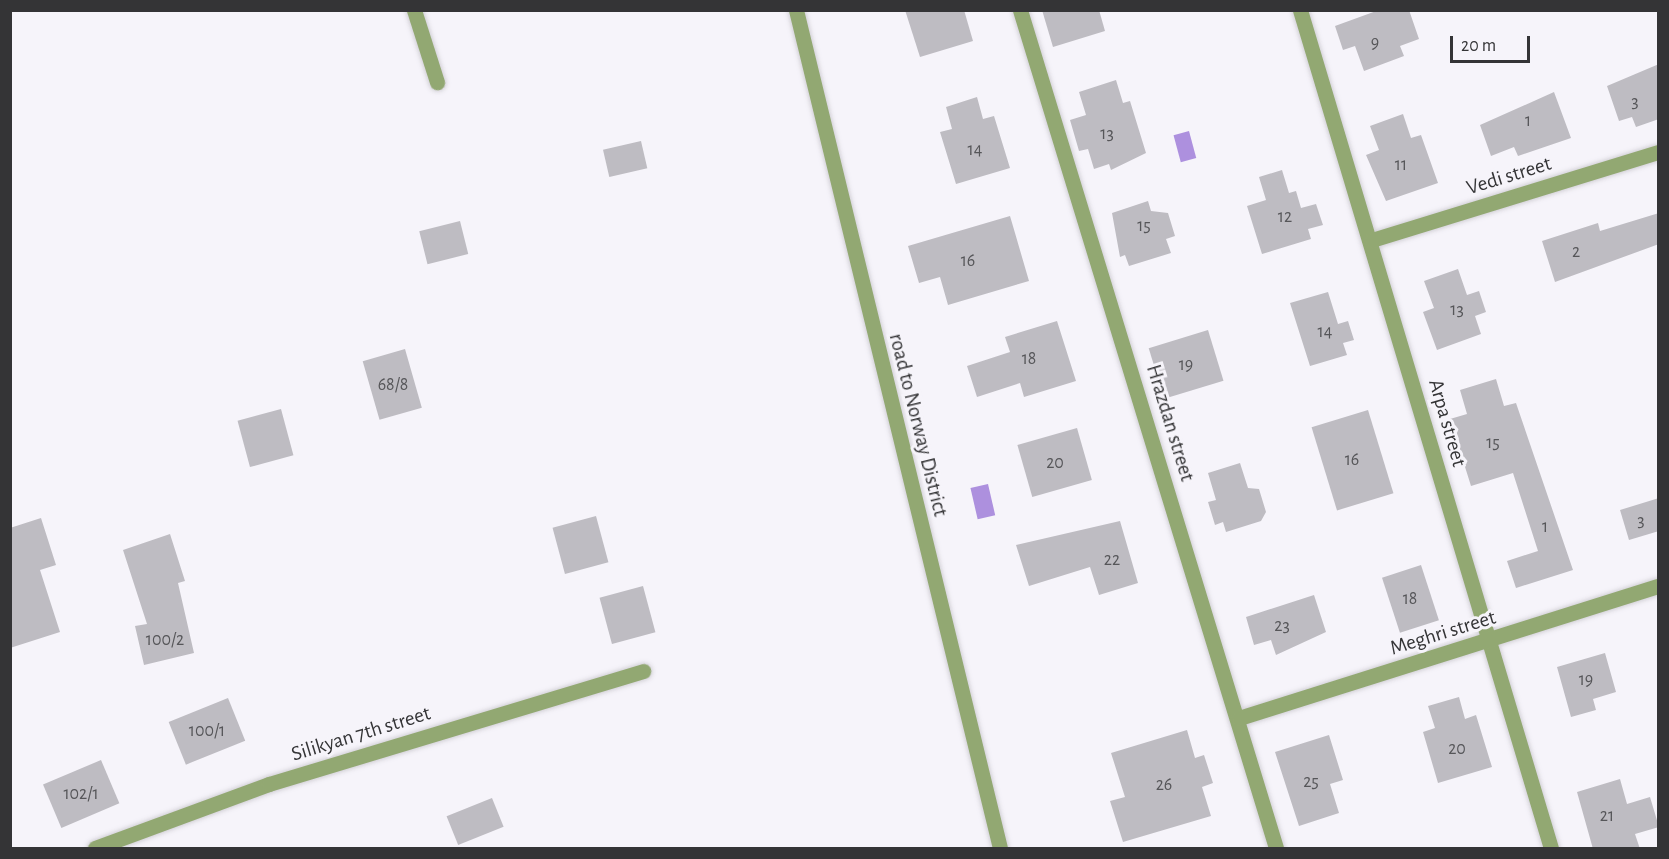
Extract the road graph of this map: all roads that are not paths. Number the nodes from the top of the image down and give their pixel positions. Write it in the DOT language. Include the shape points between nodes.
graph roads {
  1 [pos="414,10"];
  2 [pos="796,10"];
  3 [pos="1020,10"];
  4 [pos="1300,10"];
  5 [pos="437,82"];
  6 [pos="1659,152"];
  7 [pos="1372,240"];
  8 [pos="1659,586"];
  9 [pos="1488,641"];
  10 [pos="643,670"];
  11 [pos="1239,718"];
  12 [pos="95,849"];
  13 [pos="1000,849"];
  14 [pos="1276,849"];
  15 [pos="1551,849"];
  1 -- 5 [label="street"];
  2 -- 13 [label="street, road to Norway District"];
  3 -- 11 [label="street, Hrazdan street"];
  4 -- 7 [label="street, Arpa street"];
  6 -- 7 [label="street, Vedi street"];
  7 -- 9 [label="street, Arpa street"];
  8 -- 9 [label="street, Meghri street"];
  9 -- 11 [label="street, Meghri street"];
  9 -- 15 [label="street, Arpa street"];
  10 -- 12 [label="street, Silikyan 7th street" via="270,784"];
  11 -- 14 [label="street, Hrazdan street"];
}
